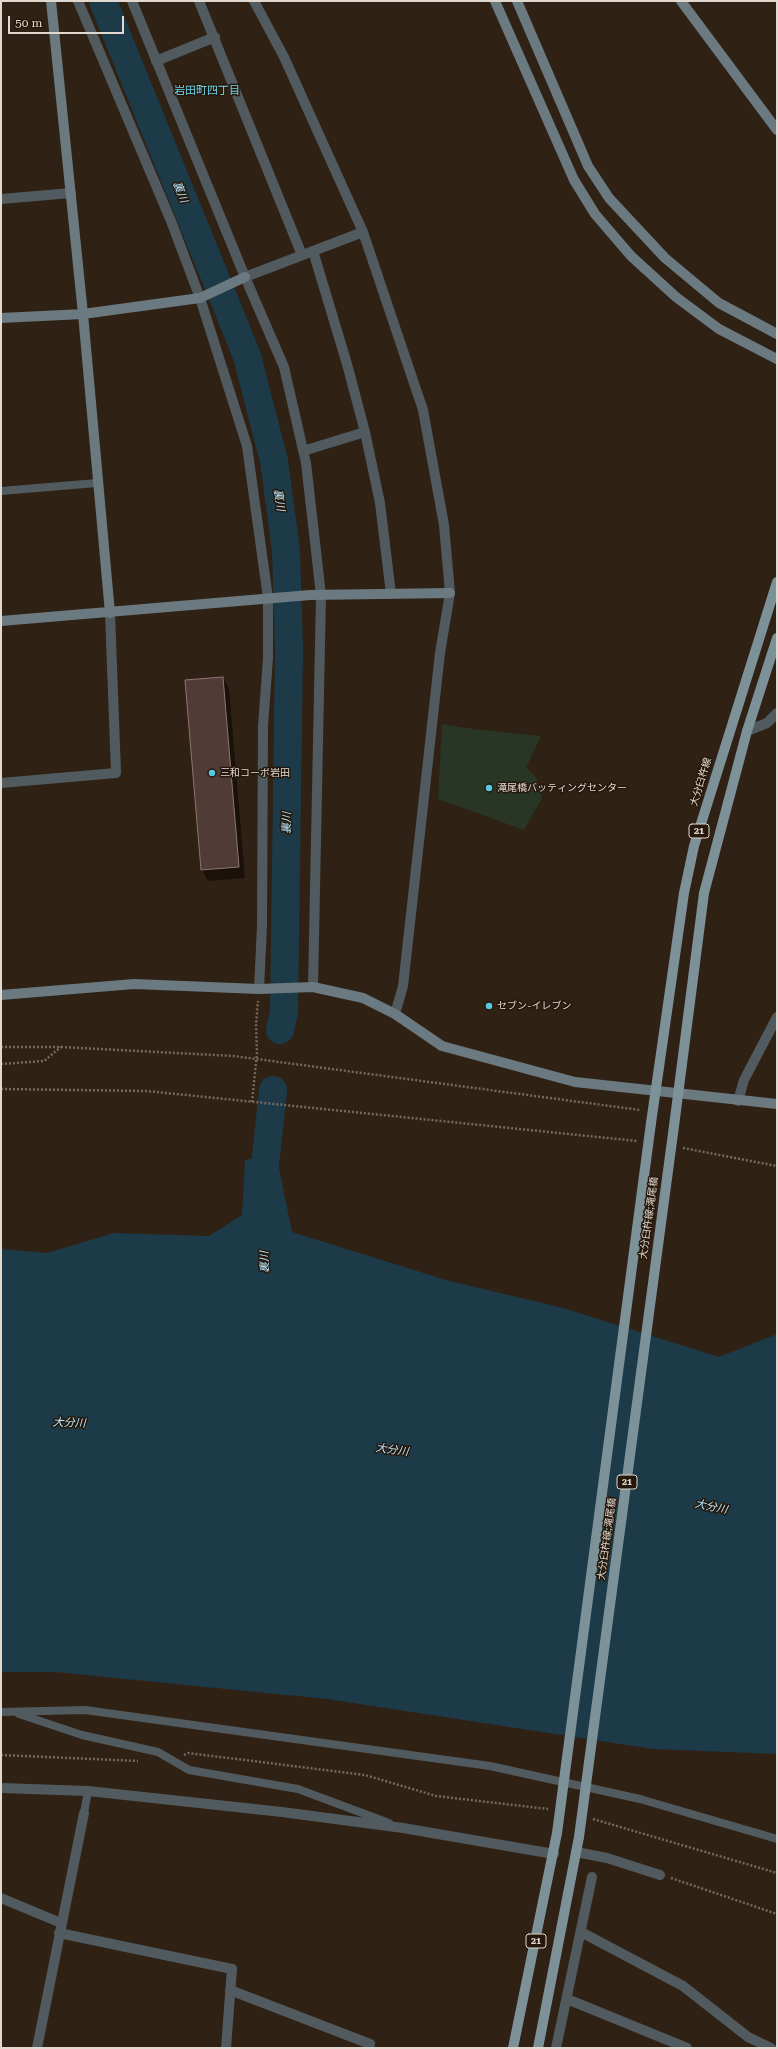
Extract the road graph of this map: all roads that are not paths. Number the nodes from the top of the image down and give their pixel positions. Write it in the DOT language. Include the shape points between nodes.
graph roads {
  1 [pos="51,1"];
  2 [pos="78,1"];
  3 [pos="132,1"];
  4 [pos="199,1"];
  5 [pos="254,1"];
  6 [pos="495,1"];
  7 [pos="517,1"];
  8 [pos="682,1"];
  9 [pos="215,36"];
  10 [pos="156,61"];
  11 [pos="777,130"];
  12 [pos="70,193"];
  13 [pos="1,199"];
  14 [pos="362,232"];
  15 [pos="313,251"];
  16 [pos="302,255"];
  17 [pos="245,277"];
  18 [pos="202,297"];
  19 [pos="83,314"];
  20 [pos="1,318"];
  21 [pos="777,334"];
  22 [pos="777,359"];
  23 [pos="365,432"];
  24 [pos="303,451"];
  25 [pos="97,483"];
  26 [pos="1,491"];
  27 [pos="777,582"];
  28 [pos="450,593"];
  29 [pos="391,594"];
  30 [pos="321,595"];
  31 [pos="272,598"];
  32 [pos="110,613"];
  33 [pos="1,621"];
  34 [pos="777,638"];
  35 [pos="777,713"];
  36 [pos="747,731"];
  37 [pos="1,782"];
  38 [pos="313,988"];
  39 [pos="262,989"];
  40 [pos="1,995"];
  41 [pos="394,1014"];
  42 [pos="777,1017"];
  43 [pos="655,1090"];
  44 [pos="678,1093"];
  45 [pos="738,1101"];
  46 [pos="777,1104"];
  47 [pos="1,1712"];
  48 [pos="12,1712"];
  49 [pos="1,1788"];
  50 [pos="88,1791"];
  51 [pos="84,1813"];
  52 [pos="403,1828"];
  53 [pos="777,1839"];
  54 [pos="576,1852"];
  55 [pos="554,1854"];
  56 [pos="660,1874"];
  57 [pos="592,1877"];
  58 [pos="1,1898"];
  59 [pos="60,1928"];
  60 [pos="581,1932"];
  61 [pos="230,1990"];
  62 [pos="567,1999"];
  63 [pos="37,2048"];
  64 [pos="226,2048"];
  65 [pos="369,2048"];
  66 [pos="513,2048"];
  67 [pos="538,2048"];
  68 [pos="556,2048"];
  69 [pos="687,2048"];
  70 [pos="771,2048"];
  1 -- 12 [label="street"];
  2 -- 18 [label="street" via="155,179"];
  3 -- 10 [label="street"];
  4 -- 9 [label="street"];
  5 -- 14 [label="street" via="284,57"];
  6 -- 22 [label="street" via="574,180 595,214 631,256 676,297 719,329"];
  7 -- 21 [label="street" via="588,166 609,198 665,258 719,303"];
  8 -- 11 [label="street"];
  9 -- 10 [label="street"];
  9 -- 16 [label="street"];
  10 -- 17 [label="street"];
  12 -- 13 [label="street"];
  12 -- 19 [label="street"];
  14 -- 15 [label="street"];
  14 -- 28 [label="street" via="423,410 444,525"];
  15 -- 16 [label="street"];
  15 -- 23 [label="street"];
  16 -- 17 [label="street"];
  17 -- 18 [label="street"];
  17 -- 24 [label="street" via="284,367"];
  18 -- 19 [label="street"];
  18 -- 31 [label="street" via="247,446"];
  19 -- 20 [label="street"];
  19 -- 25 [label="street"];
  23 -- 24 [label="street"];
  23 -- 29 [label="street" via="380,504"];
  24 -- 30 [label="street"];
  25 -- 26 [label="lane"];
  25 -- 32 [label="street"];
  27 -- 43 [label="main road, 大分臼杵線 / 21" via="694,846 684,893"];
  28 -- 29 [label="street"];
  28 -- 41 [label="street" via="440,653 402,986"];
  29 -- 30 [label="street"];
  30 -- 31 [label="street"];
  30 -- 38 [label="street"];
  31 -- 32 [label="street"];
  31 -- 39 [label="street" via="263,726"];
  32 -- 33 [label="street"];
  32 -- 37 [label="street" via="116,773"];
  34 -- 36 [label="main road, 21"];
  35 -- 36 [label="street" via="767,722"];
  36 -- 44 [label="main road, 21" via="704,893"];
  38 -- 39 [label="street"];
  38 -- 41 [label="street" via="363,998"];
  39 -- 40 [label="street" via="134,984"];
  41 -- 43 [label="street" via="442,1046 575,1082"];
  42 -- 45 [label="street" via="744,1080"];
  43 -- 44 [label="street"];
  43 -- 55 [label="main road, 大分臼杵線;滝尾橋 / 21, bridge"];
  44 -- 45 [label="street"];
  44 -- 54 [label="main road, 大分臼杵線;滝尾橋 / 21, bridge"];
  45 -- 46 [label="street"];
  47 -- 48 [label="lane"];
  48 -- 52 [label="lane" via="82,1735 158,1752 189,1770 298,1789"];
  48 -- 53 [label="lane" via="85,1710 490,1766 640,1799"];
  49 -- 50 [label="street"];
  50 -- 51 [label="lane"];
  50 -- 52 [label="street"];
  51 -- 59 [label="street"];
  52 -- 55 [label="street"];
  54 -- 56 [label="street" via="607,1858"];
  54 -- 67 [label="main road, 21"];
  55 -- 66 [label="main road, 21"];
  57 -- 60 [label="street"];
  58 -- 59 [label="street"];
  59 -- 61 [label="street" via="232,1969"];
  59 -- 63 [label="street"];
  60 -- 62 [label="street"];
  60 -- 70 [label="street" via="683,1986 748,2037"];
  61 -- 64 [label="street"];
  61 -- 65 [label="street" via="370,2044"];
  62 -- 68 [label="street"];
  62 -- 69 [label="street"];
}
